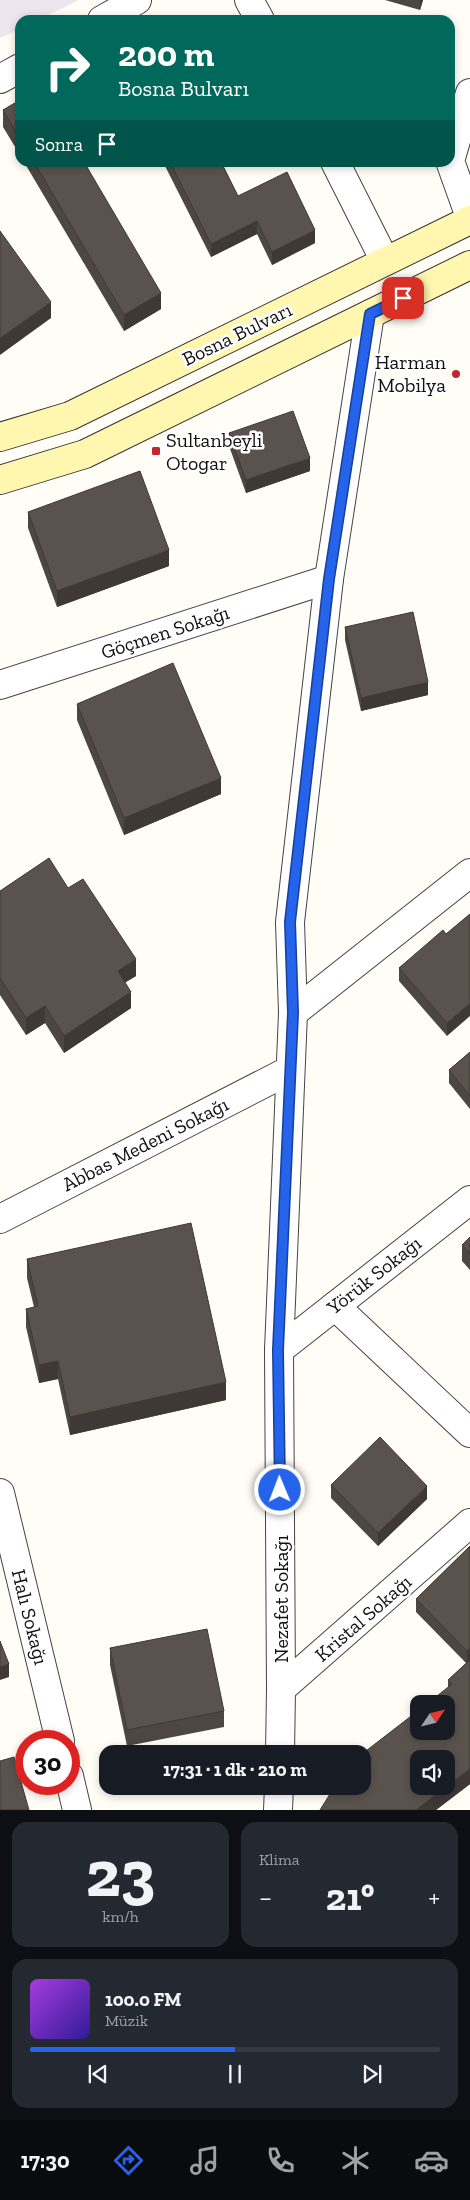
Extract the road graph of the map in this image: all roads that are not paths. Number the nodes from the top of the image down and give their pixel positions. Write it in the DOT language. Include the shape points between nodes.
graph roads {
  1 [pos="136,0"];
  2 [pos="250,0"];
  3 [pos="110,15"];
  4 [pos="258,15"];
  5 [pos="15,71"];
  6 [pos="0,79"];
  7 [pos="470,93"];
  8 [pos="455,144"];
  9 [pos="338,167"];
  10 [pos="452,167"];
  11 [pos="470,219"];
  12 [pos="386,261"];
  13 [pos="470,265"];
  14 [pos="370,314"];
  15 [pos="0,437"];
  16 [pos="0,480"];
  17 [pos="329,579"];
  18 [pos="0,685"];
  19 [pos="470,873"];
  20 [pos="293,1013"];
  21 [pos="290,1070"];
  22 [pos="470,1200"];
  23 [pos="0,1219"];
  24 [pos="335,1306"];
  25 [pos="278,1350"];
  26 [pos="470,1433"];
  27 [pos="0,1493"];
  28 [pos="470,1523"];
  29 [pos="281,1689"];
  30 [pos="57,1730"];
  31 [pos="280,1745"];
  32 [pos="73,1795"];
  33 [pos="279,1795"];
  34 [pos="77,1810"];
  35 [pos="278,1810"];
  1 -- 3 [label="street"];
  2 -- 4 [label="street"];
  5 -- 6 [label="street"];
  7 -- 8 [label="street"];
  9 -- 12 [label="street"];
  10 -- 11 [label="street"];
  11 -- 12 [label="main road, Bosna Bulvarı"];
  12 -- 15 [label="main road, Bosna Bulvarı" via="70,416"];
  13 -- 14 [label="main road, Bosna Bulvarı"];
  14 -- 16 [label="main road, Bosna Bulvarı" via="85,454"];
  14 -- 17 [label="street, Nezafet Sokağı"];
  17 -- 18 [label="street, Göçmen Sokağı"];
  17 -- 20 [label="street, Nezafet Sokağı" via="290,922"];
  19 -- 20 [label="street"];
  20 -- 21 [label="street, Nezafet Sokağı"];
  21 -- 23 [label="street, Abbas Medeni Sokağı"];
  21 -- 25 [label="street, Nezafet Sokağı"];
  22 -- 24 [label="street, Yörük Sokağı"];
  24 -- 25 [label="street, Yörük Sokağı"];
  24 -- 26 [label="street"];
  25 -- 29 [label="street, Nezafet Sokağı"];
  27 -- 30 [label="street, Halı Sokağı"];
  28 -- 29 [label="street, Kristal Sokağı"];
  29 -- 31 [label="street"];
  32 -- 34 [label="street"];
  33 -- 35 [label="street"];
}
